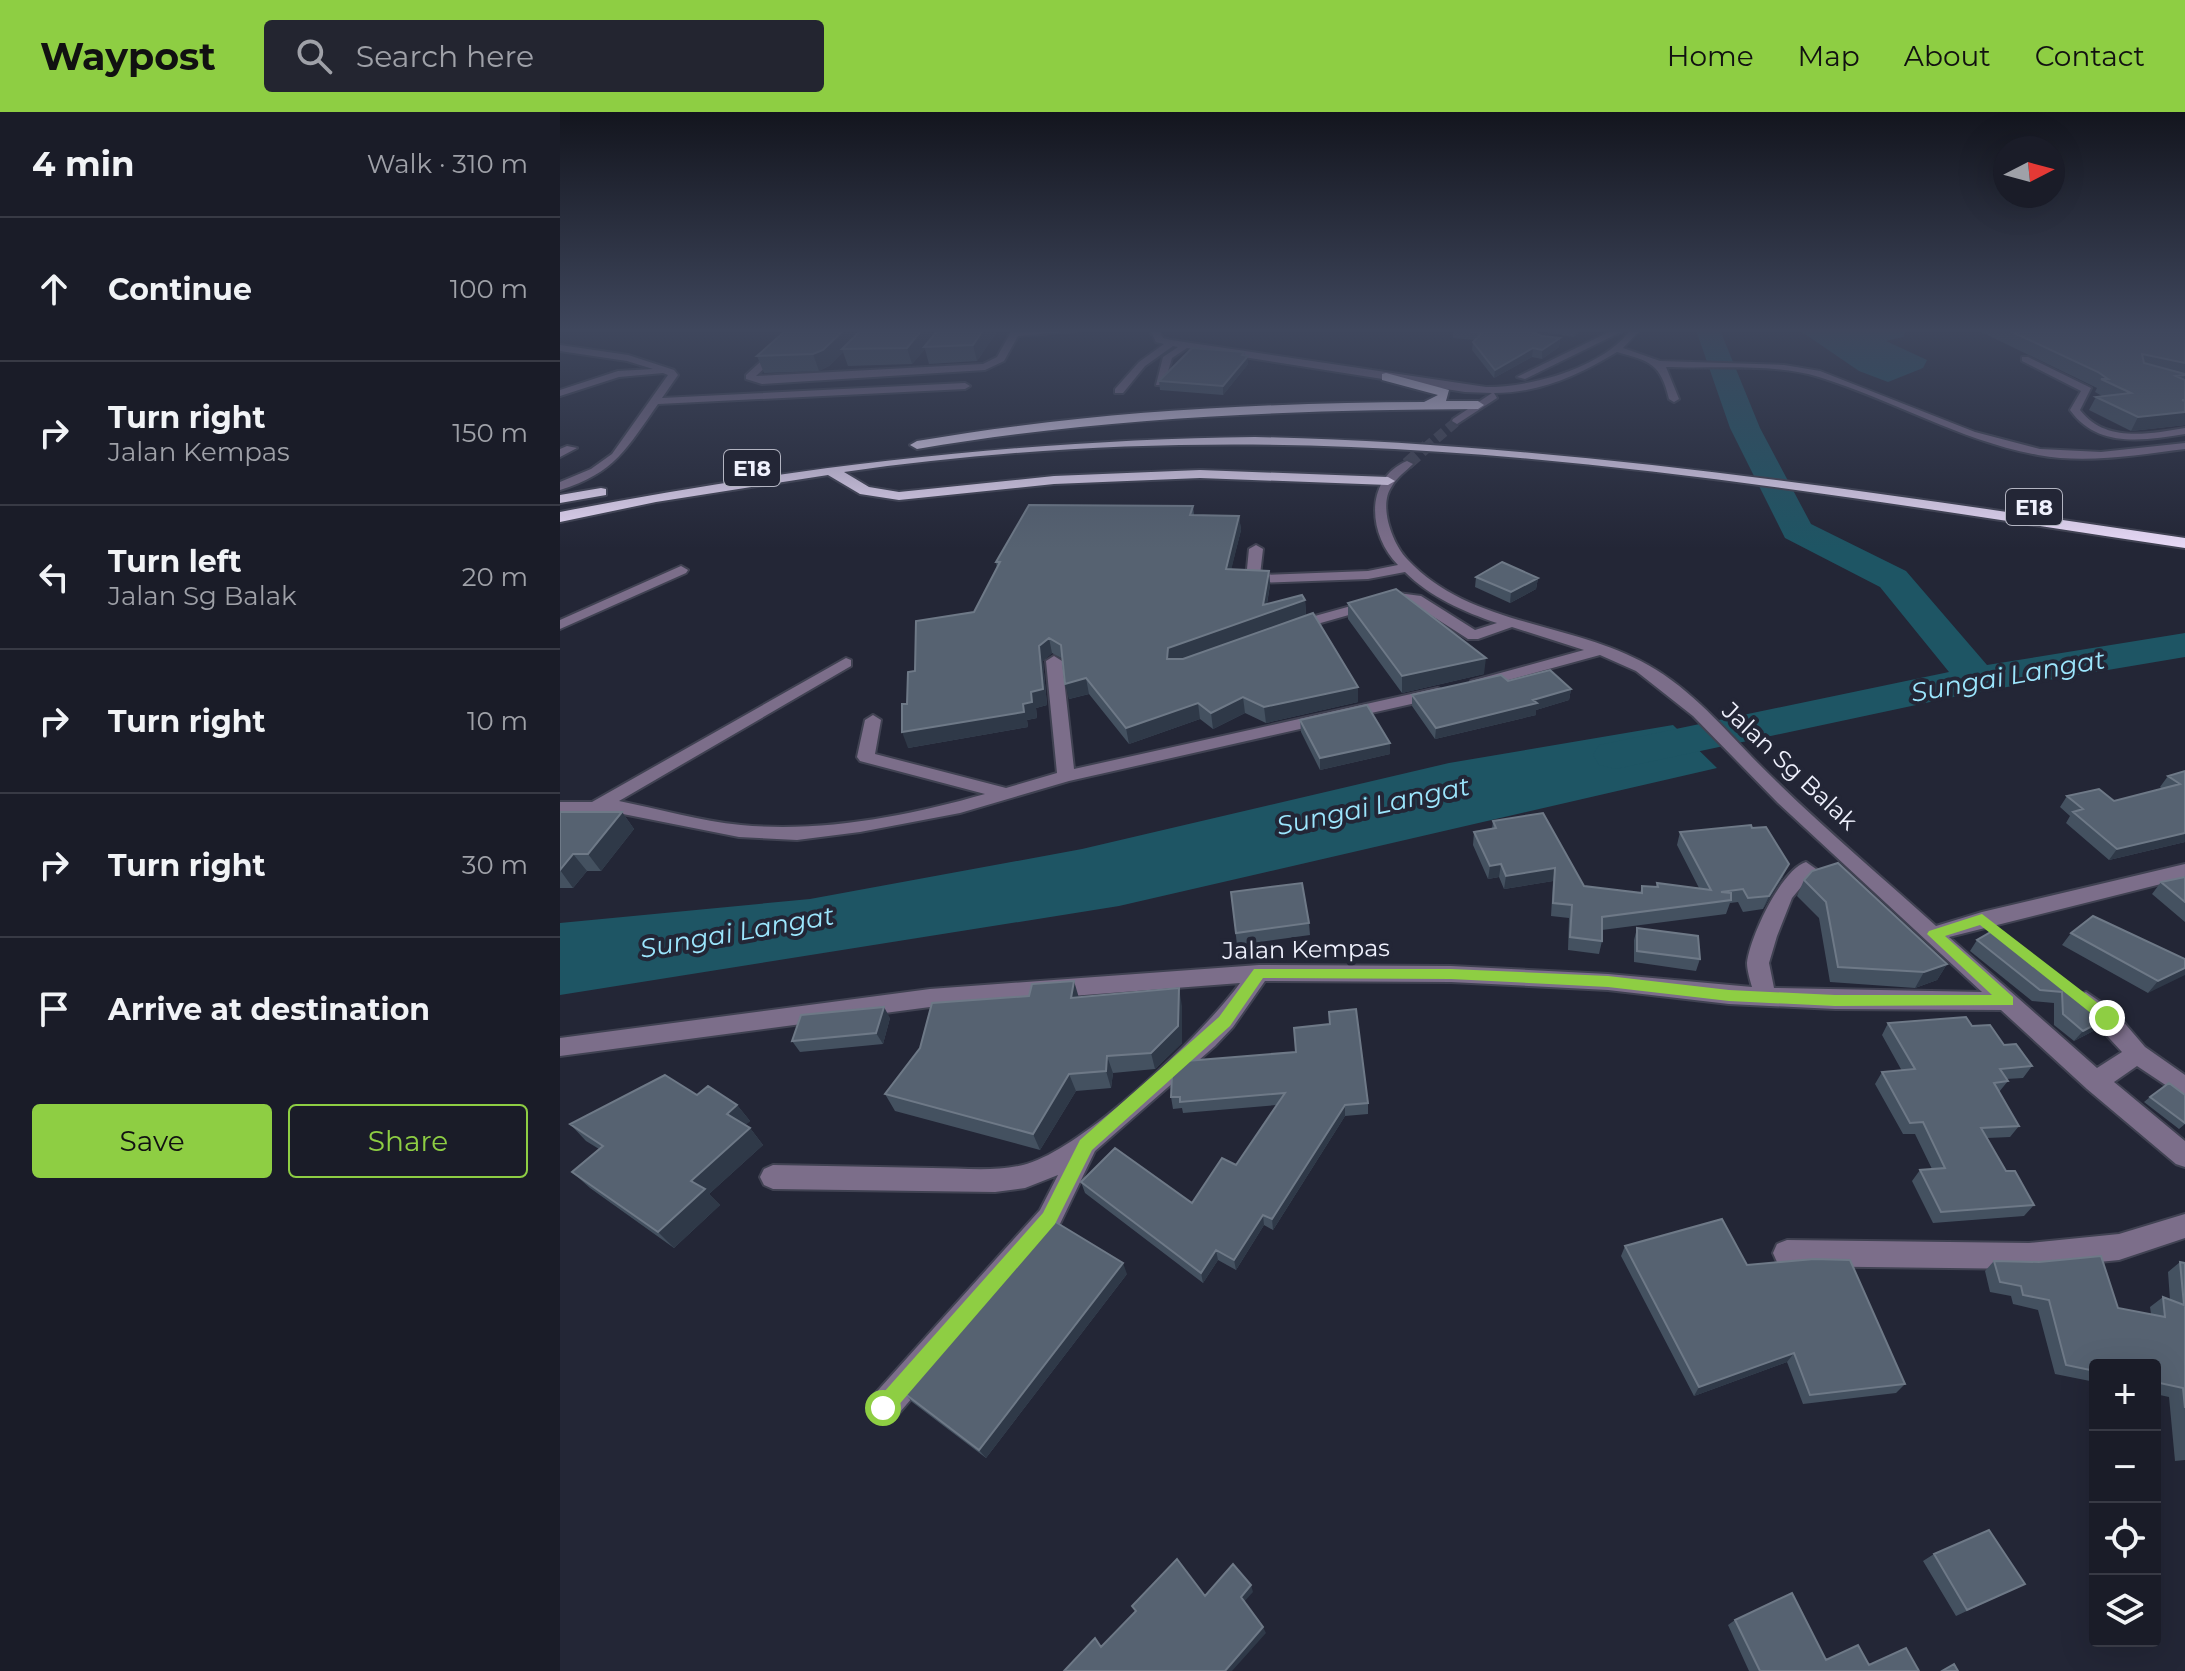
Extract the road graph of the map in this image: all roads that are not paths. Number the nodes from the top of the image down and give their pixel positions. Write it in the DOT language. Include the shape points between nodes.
graph roads {
  1 [pos="655,403"];
  2 [pos="1418,403"];
  3 [pos="1482,403"];
  4 [pos="1892,403"];
  5 [pos="2079,403"];
  6 [pos="1478,405"];
  7 [pos="1384,406"];
  8 [pos="1457,421"];
  9 [pos="2185,431"];
  10 [pos="2185,446"];
  11 [pos="911,447"];
  12 [pos="1407,464"];
  13 [pos="1679,464"];
  14 [pos="832,471"];
  15 [pos="1388,481"];
  16 [pos="560,486"];
  17 [pos="1883,492"];
  18 [pos="560,499"];
  19 [pos="560,517"];
  20 [pos="2185,528"];
  21 [pos="2185,543"];
  22 [pos="1256,549"];
  23 [pos="1405,568"];
  24 [pos="681,570"];
  25 [pos="1513,622"];
  26 [pos="560,625"];
  27 [pos="1276,632"];
  28 [pos="1600,650"];
  29 [pos="1054,661"];
  30 [pos="846,663"];
  31 [pos="873,720"];
  32 [pos="1066,776"];
  33 [pos="1007,794"];
  34 [pos="596,807"];
  35 [pos="560,808"];
  36 [pos="1806,869"];
  37 [pos="2185,871"];
  38 [pos="1982,919"];
  39 [pos="1934,934"];
  40 [pos="2007,939"];
  41 [pos="1259,973"];
  42 [pos="2070,988"];
  43 [pos="1764,995"];
  44 [pos="2008,1001"];
  45 [pos="560,1047"];
  46 [pos="2137,1054"];
  47 [pos="2095,1082"];
  48 [pos="2185,1088"];
  49 [pos="1086,1145"];
  50 [pos="2185,1156"];
  51 [pos="773,1177"];
  52 [pos="2185,1226"];
  53 [pos="1787,1253"];
  54 [pos="883,1408"];
  1 -- 16 [label="street" via="616,456"];
  2 -- 7 [label="highway"];
  3 -- 6 [label="street"];
  4 -- 10 [label="street" via="1971,434 2040,452 2101,455"];
  5 -- 9 [label="street" via="2075,410 2081,422 2098,432 2151,436"];
  6 -- 7 [label="highway"];
  6 -- 8 [label="street"];
  7 -- 11 [label="highway" via="1144,415"];
  11 -- 13 [label="highway, E18" via="1133,433 1352,430 1529,441"];
  11 -- 18 [label="highway, E18"];
  12 -- 15 [label="street"];
  13 -- 14 [label="highway, E18" via="1267,441 991,452"];
  13 -- 17 [label="highway, E18"];
  14 -- 15 [label="highway" via="865,491 899,496 1054,480 1200,474"];
  14 -- 19 [label="highway, E18"];
  15 -- 23 [label="street, Jalan Sg Balak" via="1379,506 1386,538"];
  17 -- 20 [label="highway, E18"];
  17 -- 21 [label="highway, E18"];
  22 -- 23 [label="street" via="1253,579 1368,575"];
  23 -- 25 [label="street, Jalan Sg Balak" via="1448,596"];
  24 -- 26 [label="street"];
  25 -- 27 [label="street" via="1473,636 1416,599 1398,597"];
  25 -- 28 [label="street, Jalan Sg Balak"];
  28 -- 32 [label="street" via="1482,683"];
  28 -- 39 [label="street, Jalan Sg Balak" via="1642,667 1677,694 1776,792"];
  29 -- 32 [label="street"];
  30 -- 34 [label="street"];
  31 -- 33 [label="street" via="866,757"];
  32 -- 33 [label="street"];
  33 -- 34 [label="street" via="797,834 739,831"];
  34 -- 35 [label="street"];
  36 -- 43 [label="street" via="1783,895 1767,936 1758,963"];
  37 -- 38 [label="street"];
  38 -- 39 [label="street"];
  38 -- 40 [label="street"];
  39 -- 44 [label="street, Jalan Sg Balak"];
  41 -- 43 [label="street, Jalan Kempas" via="1451,974"];
  41 -- 45 [label="street, Jalan Kempas" via="930,998"];
  41 -- 49 [label="street" via="1225,1021"];
  42 -- 46 [label="street" via="2107,1018"];
  43 -- 44 [label="street, Jalan Kempas"];
  44 -- 47 [label="street, Jalan Sg Balak"];
  46 -- 47 [label="street"];
  46 -- 48 [label="street"];
  47 -- 50 [label="street, Jalan Sg Balak"];
  49 -- 51 [label="street" via="1025,1176 995,1180"];
  49 -- 54 [label="street" via="1049,1219"];
  52 -- 53 [label="street" via="2119,1247 2029,1256"];
}
